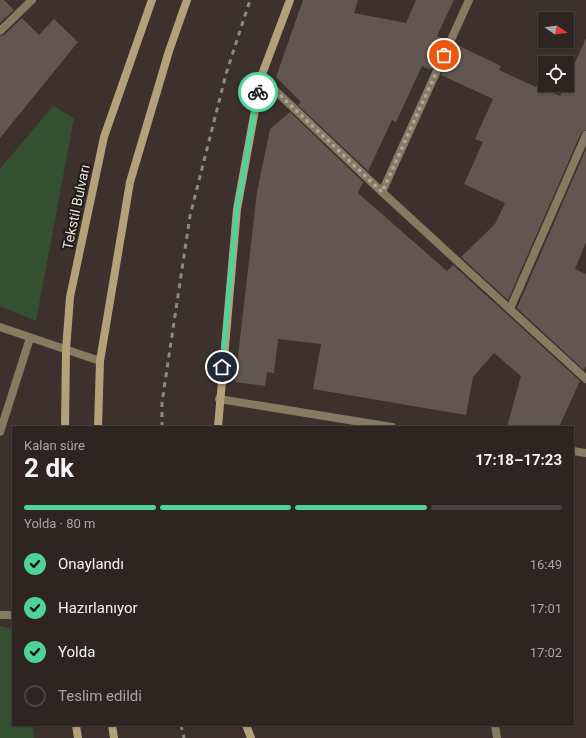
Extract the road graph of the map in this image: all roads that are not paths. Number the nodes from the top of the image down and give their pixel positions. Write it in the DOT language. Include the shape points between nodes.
graph roads {
  1 [pos="32,0"];
  2 [pos="152,0"];
  3 [pos="187,0"];
  4 [pos="290,0"];
  5 [pos="469,0"];
  6 [pos="0,31"];
  7 [pos="261,77"];
  8 [pos="586,134"];
  9 [pos="382,192"];
  10 [pos="510,309"];
  11 [pos="0,327"];
  12 [pos="30,338"];
  13 [pos="66,350"];
  14 [pos="100,361"];
  15 [pos="586,380"];
  16 [pos="219,399"];
  17 [pos="65,426"];
  18 [pos="98,426"];
  19 [pos="218,426"];
  20 [pos="386,426"];
  21 [pos="0,432"];
  22 [pos="574,451"];
  23 [pos="586,453"];
  24 [pos="0,615"];
  25 [pos="12,615"];
  26 [pos="76,726"];
  27 [pos="112,726"];
  28 [pos="246,726"];
  29 [pos="495,726"];
  30 [pos="78,738"];
  31 [pos="114,738"];
  32 [pos="251,738"];
  33 [pos="497,738"];
  1 -- 6 [label="street"];
  2 -- 13 [label="main road, Tekstil Bulvarı" via="104,137 70,298"];
  3 -- 14 [label="main road" via="130,182"];
  4 -- 7 [label="main road"];
  5 -- 9 [label="street"];
  7 -- 9 [label="street"];
  7 -- 16 [label="main road" via="237,209"];
  8 -- 10 [label="street"];
  9 -- 10 [label="street"];
  10 -- 15 [label="street"];
  11 -- 12 [label="street"];
  12 -- 13 [label="street"];
  12 -- 21 [label="street"];
  13 -- 14 [label="street"];
  13 -- 17 [label="main road, Tekstil Bulvarı"];
  14 -- 18 [label="main road"];
  16 -- 19 [label="main road"];
  16 -- 20 [label="street"];
  22 -- 23 [label="street"];
  24 -- 25 [label="street"];
  26 -- 30 [label="main road"];
  27 -- 31 [label="main road"];
  28 -- 32 [label="main road"];
  29 -- 33 [label="street"];
}
